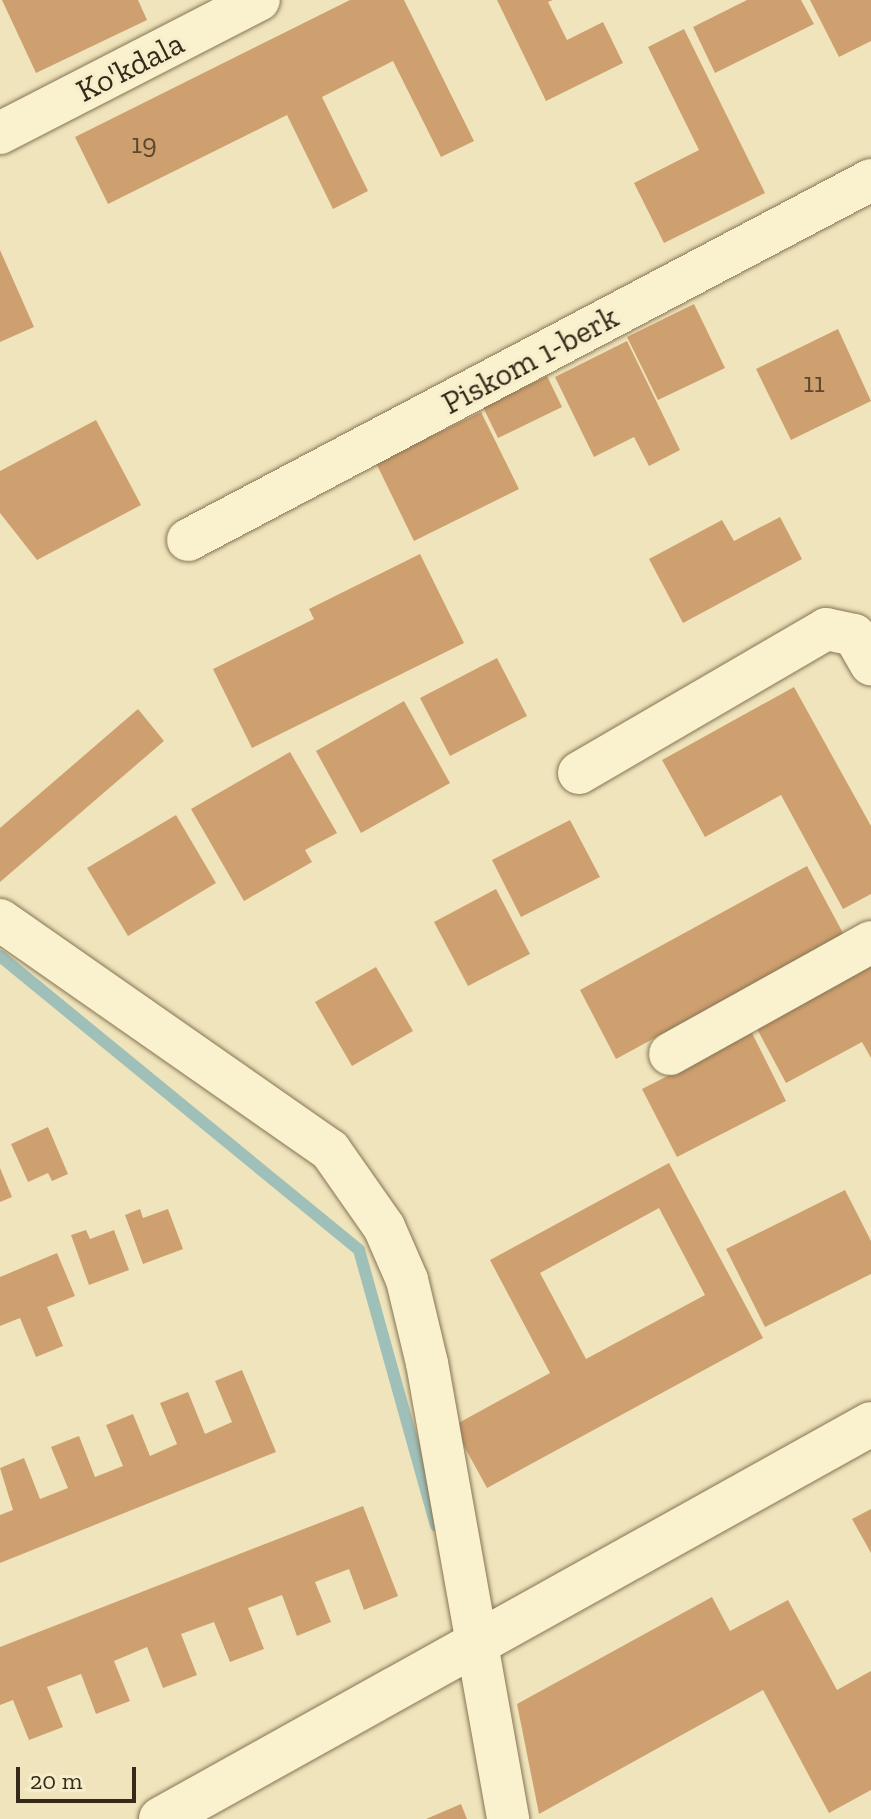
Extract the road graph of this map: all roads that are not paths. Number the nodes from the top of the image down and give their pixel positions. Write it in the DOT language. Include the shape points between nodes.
graph roads {
  1 [pos="259,0"];
  2 [pos="0,133"];
  3 [pos="871,180"];
  4 [pos="188,540"];
  5 [pos="871,664"];
  6 [pos="579,773"];
  7 [pos="0,920"];
  8 [pos="871,942"];
  9 [pos="670,1054"];
  10 [pos="871,1424"];
  11 [pos="476,1642"];
  12 [pos="161,1819"];
  13 [pos="508,1819"];
  1 -- 2 [label="street, Ko'kdala"];
  3 -- 4 [label="street, Piskom 1-berk"];
  5 -- 6 [label="street" via="854,635 826,629"];
  7 -- 11 [label="street" via="330,1150 359,1186 407,1280"];
  8 -- 9 [label="street"];
  10 -- 11 [label="street"];
  11 -- 12 [label="street"];
  11 -- 13 [label="street"];
}
